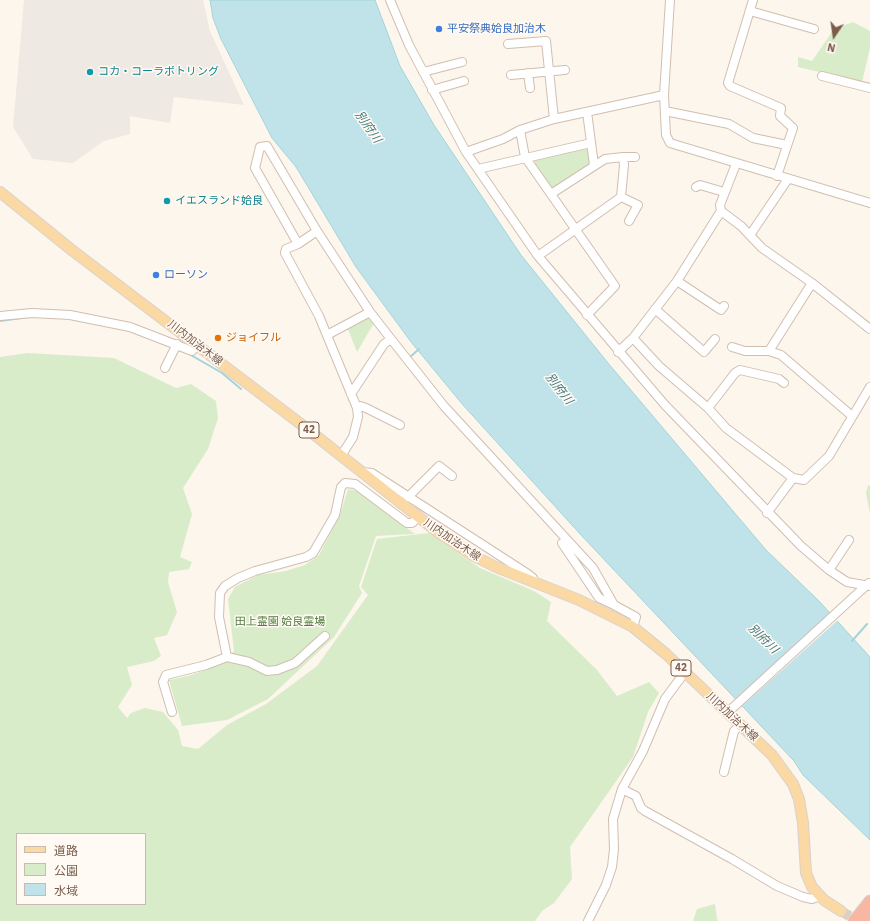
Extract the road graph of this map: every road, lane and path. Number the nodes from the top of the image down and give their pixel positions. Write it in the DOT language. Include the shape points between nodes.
graph roads {
  1 [pos="390,0"];
  2 [pos="670,0"];
  3 [pos="753,0"];
  4 [pos="750,11"];
  5 [pos="814,29"];
  6 [pos="508,44"];
  7 [pos="462,62"];
  8 [pos="565,70"];
  9 [pos="549,71"];
  10 [pos="423,72"];
  11 [pos="528,73"];
  12 [pos="512,75"];
  13 [pos="822,76"];
  14 [pos="464,81"];
  15 [pos="530,88"];
  16 [pos="870,88"];
  17 [pos="432,90"];
  18 [pos="664,95"];
  19 [pos="665,111"];
  20 [pos="587,112"];
  21 [pos="554,119"];
  22 [pos="520,130"];
  23 [pos="591,143"];
  24 [pos="788,145"];
  25 [pos="466,152"];
  26 [pos="525,157"];
  27 [pos="623,157"];
  28 [pos="635,157"];
  29 [pos="736,164"];
  30 [pos="594,166"];
  31 [pos="478,169"];
  32 [pos="777,176"];
  33 [pos="788,179"];
  34 [pos="696,187"];
  35 [pos="0,192"];
  36 [pos="724,192"];
  37 [pos="551,194"];
  38 [pos="621,197"];
  39 [pos="870,203"];
  40 [pos="721,211"];
  41 [pos="629,221"];
  42 [pos="575,230"];
  43 [pos="317,231"];
  44 [pos="750,235"];
  45 [pos="298,244"];
  46 [pos="538,256"];
  47 [pos="677,281"];
  48 [pos="812,283"];
  49 [pos="724,306"];
  50 [pos="655,309"];
  51 [pos="370,312"];
  52 [pos="587,315"];
  53 [pos="0,316"];
  54 [pos="870,329"];
  55 [pos="327,335"];
  56 [pos="633,338"];
  57 [pos="391,339"];
  58 [pos="715,339"];
  59 [pos="175,346"];
  60 [pos="198,346"];
  61 [pos="732,347"];
  62 [pos="769,351"];
  63 [pos="618,352"];
  64 [pos="165,368"];
  65 [pos="784,383"];
  66 [pos="870,387"];
  67 [pos="351,394"];
  68 [pos="357,408"];
  69 [pos="708,408"];
  70 [pos="852,416"];
  71 [pos="400,425"];
  72 [pos="341,456"];
  73 [pos="360,472"];
  74 [pos="452,476"];
  75 [pos="793,478"];
  76 [pos="408,497"];
  77 [pos="767,512"];
  78 [pos="419,516"];
  79 [pos="542,518"];
  80 [pos="849,540"];
  81 [pos="829,570"];
  82 [pos="533,583"];
  83 [pos="869,584"];
  84 [pos="614,605"];
  85 [pos="633,627"];
  86 [pos="325,636"];
  87 [pos="227,657"];
  88 [pos="685,672"];
  89 [pos="730,710"];
  90 [pos="172,712"];
  91 [pos="740,726"];
  92 [pos="724,772"];
  93 [pos="622,789"];
  94 [pos="820,896"];
  95 [pos="870,901"];
  96 [pos="841,911"];
  97 [pos="870,917"];
  98 [pos="588,921"];
  99 [pos="854,921"];
  100 [pos="867,921"];
  1 -- 10 [label="street"];
  2 -- 18 [label="street"];
  3 -- 4 [label="street"];
  4 -- 5 [label="street"];
  4 -- 24 [label="street" via="728,83 781,108 780,116 793,128"];
  6 -- 9 [label="street" via="546,41"];
  7 -- 10 [label="street"];
  8 -- 9 [label="street"];
  9 -- 11 [label="street"];
  9 -- 21 [label="street"];
  10 -- 17 [label="street"];
  11 -- 12 [label="street"];
  11 -- 15 [label="street"];
  13 -- 16 [label="street"];
  14 -- 17 [label="street"];
  17 -- 25 [label="street"];
  18 -- 19 [label="street"];
  18 -- 20 [label="street"];
  19 -- 24 [label="street" via="729,124 753,138"];
  19 -- 29 [label="street" via="666,135 670,143"];
  20 -- 21 [label="street"];
  20 -- 23 [label="street"];
  21 -- 22 [label="street"];
  22 -- 25 [label="street"];
  22 -- 26 [label="street"];
  23 -- 26 [label="street"];
  23 -- 30 [label="street"];
  24 -- 32 [label="street"];
  25 -- 31 [label="street"];
  26 -- 31 [label="street"];
  26 -- 37 [label="street"];
  27 -- 28 [label="street"];
  27 -- 30 [label="street" via="610,157"];
  27 -- 38 [label="street"];
  29 -- 32 [label="street"];
  29 -- 36 [label="street"];
  30 -- 37 [label="street"];
  31 -- 46 [label="street"];
  32 -- 33 [label="street"];
  33 -- 39 [label="street"];
  33 -- 44 [label="street"];
  34 -- 36 [label="street" via="700,185"];
  35 -- 60 [label="main road, 川内加治木線 / 42" via="72,251"];
  36 -- 40 [label="street"];
  37 -- 42 [label="street"];
  38 -- 41 [label="street" via="638,205"];
  38 -- 42 [label="street"];
  40 -- 44 [label="street"];
  40 -- 47 [label="street"];
  42 -- 46 [label="street"];
  42 -- 52 [label="street" via="614,286"];
  43 -- 45 [label="street"];
  43 -- 45 [label="street" via="266,146 260,147 255,168"];
  43 -- 51 [label="street"];
  44 -- 48 [label="street" via="762,248"];
  45 -- 55 [label="street" via="285,253"];
  46 -- 52 [label="street"];
  47 -- 49 [label="street" via="721,310"];
  47 -- 50 [label="street"];
  48 -- 54 [label="street"];
  48 -- 62 [label="street"];
  50 -- 56 [label="street"];
  50 -- 58 [label="street" via="704,352"];
  51 -- 55 [label="street"];
  51 -- 57 [label="street"];
  52 -- 63 [label="street"];
  53 -- 59 [label="street" via="51,313 93,318 130,327"];
  55 -- 67 [label="street"];
  56 -- 63 [label="street"];
  56 -- 69 [label="street" via="659,366"];
  57 -- 67 [label="street" via="384,344"];
  57 -- 84 [label="street" via="444,406 593,568"];
  59 -- 60 [label="street" via="192,351"];
  59 -- 64 [label="street"];
  60 -- 72 [label="main road, 川内加治木線 / 42"];
  61 -- 62 [label="street" via="745,351"];
  62 -- 70 [label="street" via="787,358"];
  63 -- 77 [label="street"];
  65 -- 69 [label="street" via="740,370"];
  66 -- 70 [label="street"];
  67 -- 68 [label="street"];
  68 -- 71 [label="street" via="366,408"];
  68 -- 72 [label="street" via="358,417 353,437"];
  69 -- 75 [label="street" via="726,428"];
  70 -- 75 [label="street" via="829,456 804,480"];
  72 -- 73 [label="main road, 川内加治木線 / 42"];
  73 -- 76 [label="street" via="372,473"];
  73 -- 78 [label="main road, 川内加治木線 / 42"];
  74 -- 76 [label="street" via="439,466"];
  75 -- 77 [label="street"];
  76 -- 82 [label="street" via="528,574 533,578"];
  77 -- 81 [label="street"];
  78 -- 82 [label="main road, 川内加治木線 / 42" via="474,556"];
  78 -- 87 [label="street" via="412,523 407,523 354,484 345,483 341,487 335,516 313,553 238,578 225,586 220,593 219,618"];
  79 -- 84 [label="street" via="554,531 599,598"];
  80 -- 81 [label="street"];
  81 -- 83 [label="street" via="847,582"];
  82 -- 85 [label="main road, 川内加治木線 / 42" via="579,600"];
  83 -- 89 [label="street"];
  84 -- 85 [label="street" via="636,618"];
  85 -- 88 [label="main road, 川内加治木線 / 42"];
  86 -- 87 [label="street" via="295,663 277,670 266,671 249,662"];
  87 -- 90 [label="street" via="166,675 163,682"];
  88 -- 89 [label="main road, 川内加治木線 / 42"];
  88 -- 93 [label="street" via="665,699 643,751"];
  89 -- 91 [label="main road, 川内加治木線 / 42"];
  91 -- 92 [label="street" via="734,730"];
  91 -- 94 [label="main road, 川内加治木線 / 42" via="772,755 793,784 800,799 806,873 812,887"];
  93 -- 94 [label="street" via="636,796 645,811 777,886 803,897 812,899"];
  93 -- 98 [label="street" via="613,819 612,867"];
  94 -- 96 [label="main road, 川内加治木線 / 42"];
  95 -- 99 [label="highway"];
  97 -- 100 [label="highway"];
}
